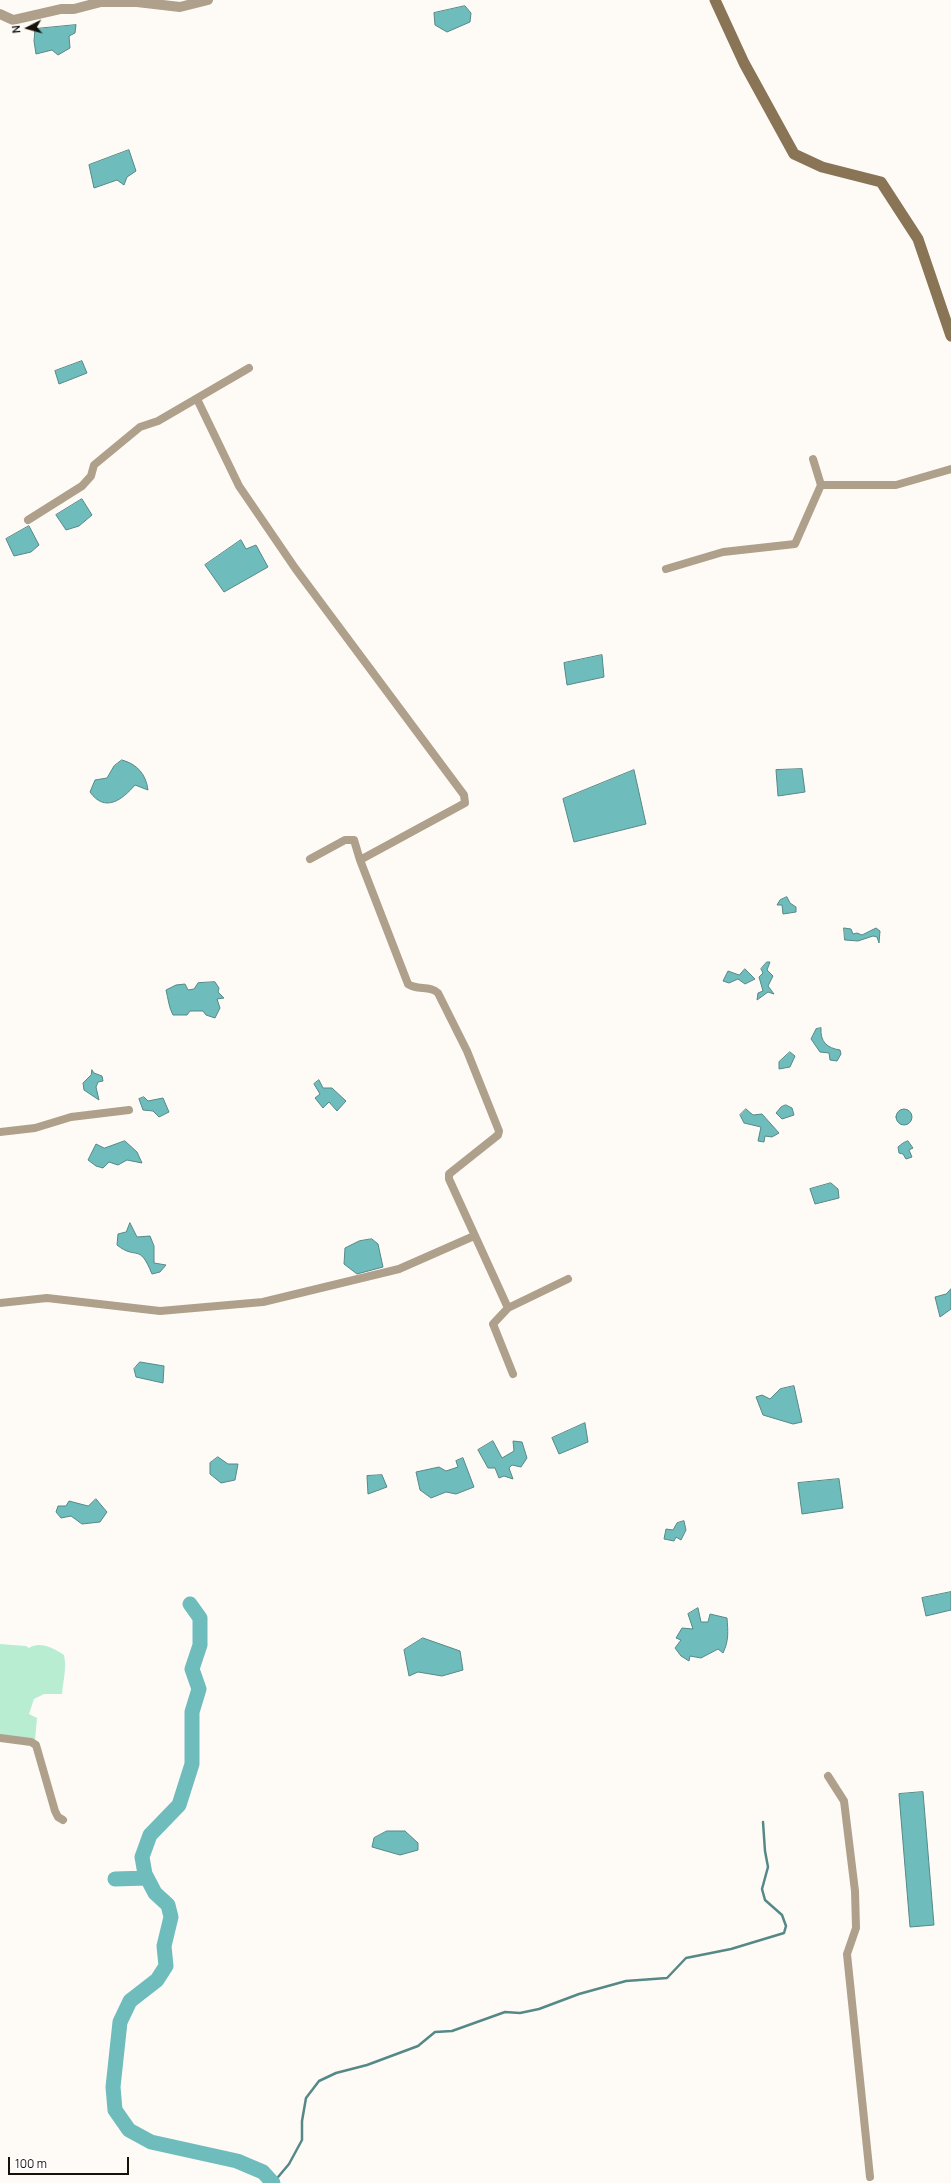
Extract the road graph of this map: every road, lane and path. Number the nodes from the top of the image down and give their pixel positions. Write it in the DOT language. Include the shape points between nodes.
graph roads {
  1 [pos="208,0"];
  2 [pos="715,0"];
  3 [pos="0,14"];
  4 [pos="951,336"];
  5 [pos="249,368"];
  6 [pos="197,399"];
  7 [pos="813,459"];
  8 [pos="951,469"];
  9 [pos="821,485"];
  10 [pos="28,520"];
  11 [pos="666,569"];
  12 [pos="310,859"];
  13 [pos="360,860"];
  14 [pos="129,1110"];
  15 [pos="0,1132"];
  16 [pos="474,1236"];
  17 [pos="568,1280"];
  18 [pos="0,1304"];
  19 [pos="508,1308"];
  20 [pos="513,1374"];
  21 [pos="0,1738"];
  22 [pos="828,1776"];
  23 [pos="63,1820"];
  24 [pos="870,2177"];
  1 -- 3 [label="street" via="180,7 137,2 101,2 74,9 61,8 13,20"];
  2 -- 4 [label="main road" via="744,63 794,154 822,167 881,182 918,239"];
  5 -- 6 [label="street"];
  6 -- 10 [label="street" via="158,421 140,427 94,465 92,476 82,486"];
  6 -- 13 [label="street" via="239,486 296,568 464,795 465,803"];
  7 -- 9 [label="street"];
  8 -- 9 [label="street" via="896,485"];
  9 -- 11 [label="street" via="795,544 723,552"];
  12 -- 13 [label="street" via="345,840 354,840"];
  13 -- 16 [label="street" via="408,984 412,987 432,989 438,993 466,1051 499,1131 498,1135 450,1174 450,1184"];
  14 -- 15 [label="street" via="71,1117 35,1128"];
  16 -- 18 [label="street" via="399,1269 263,1302 160,1311 47,1298"];
  16 -- 19 [label="street"];
  17 -- 19 [label="street"];
  19 -- 20 [label="street" via="493,1326"];
  21 -- 23 [label="street" via="36,1745 55,1811"];
  22 -- 24 [label="street" via="844,1801 855,1891 856,1928 847,1954"];
}
